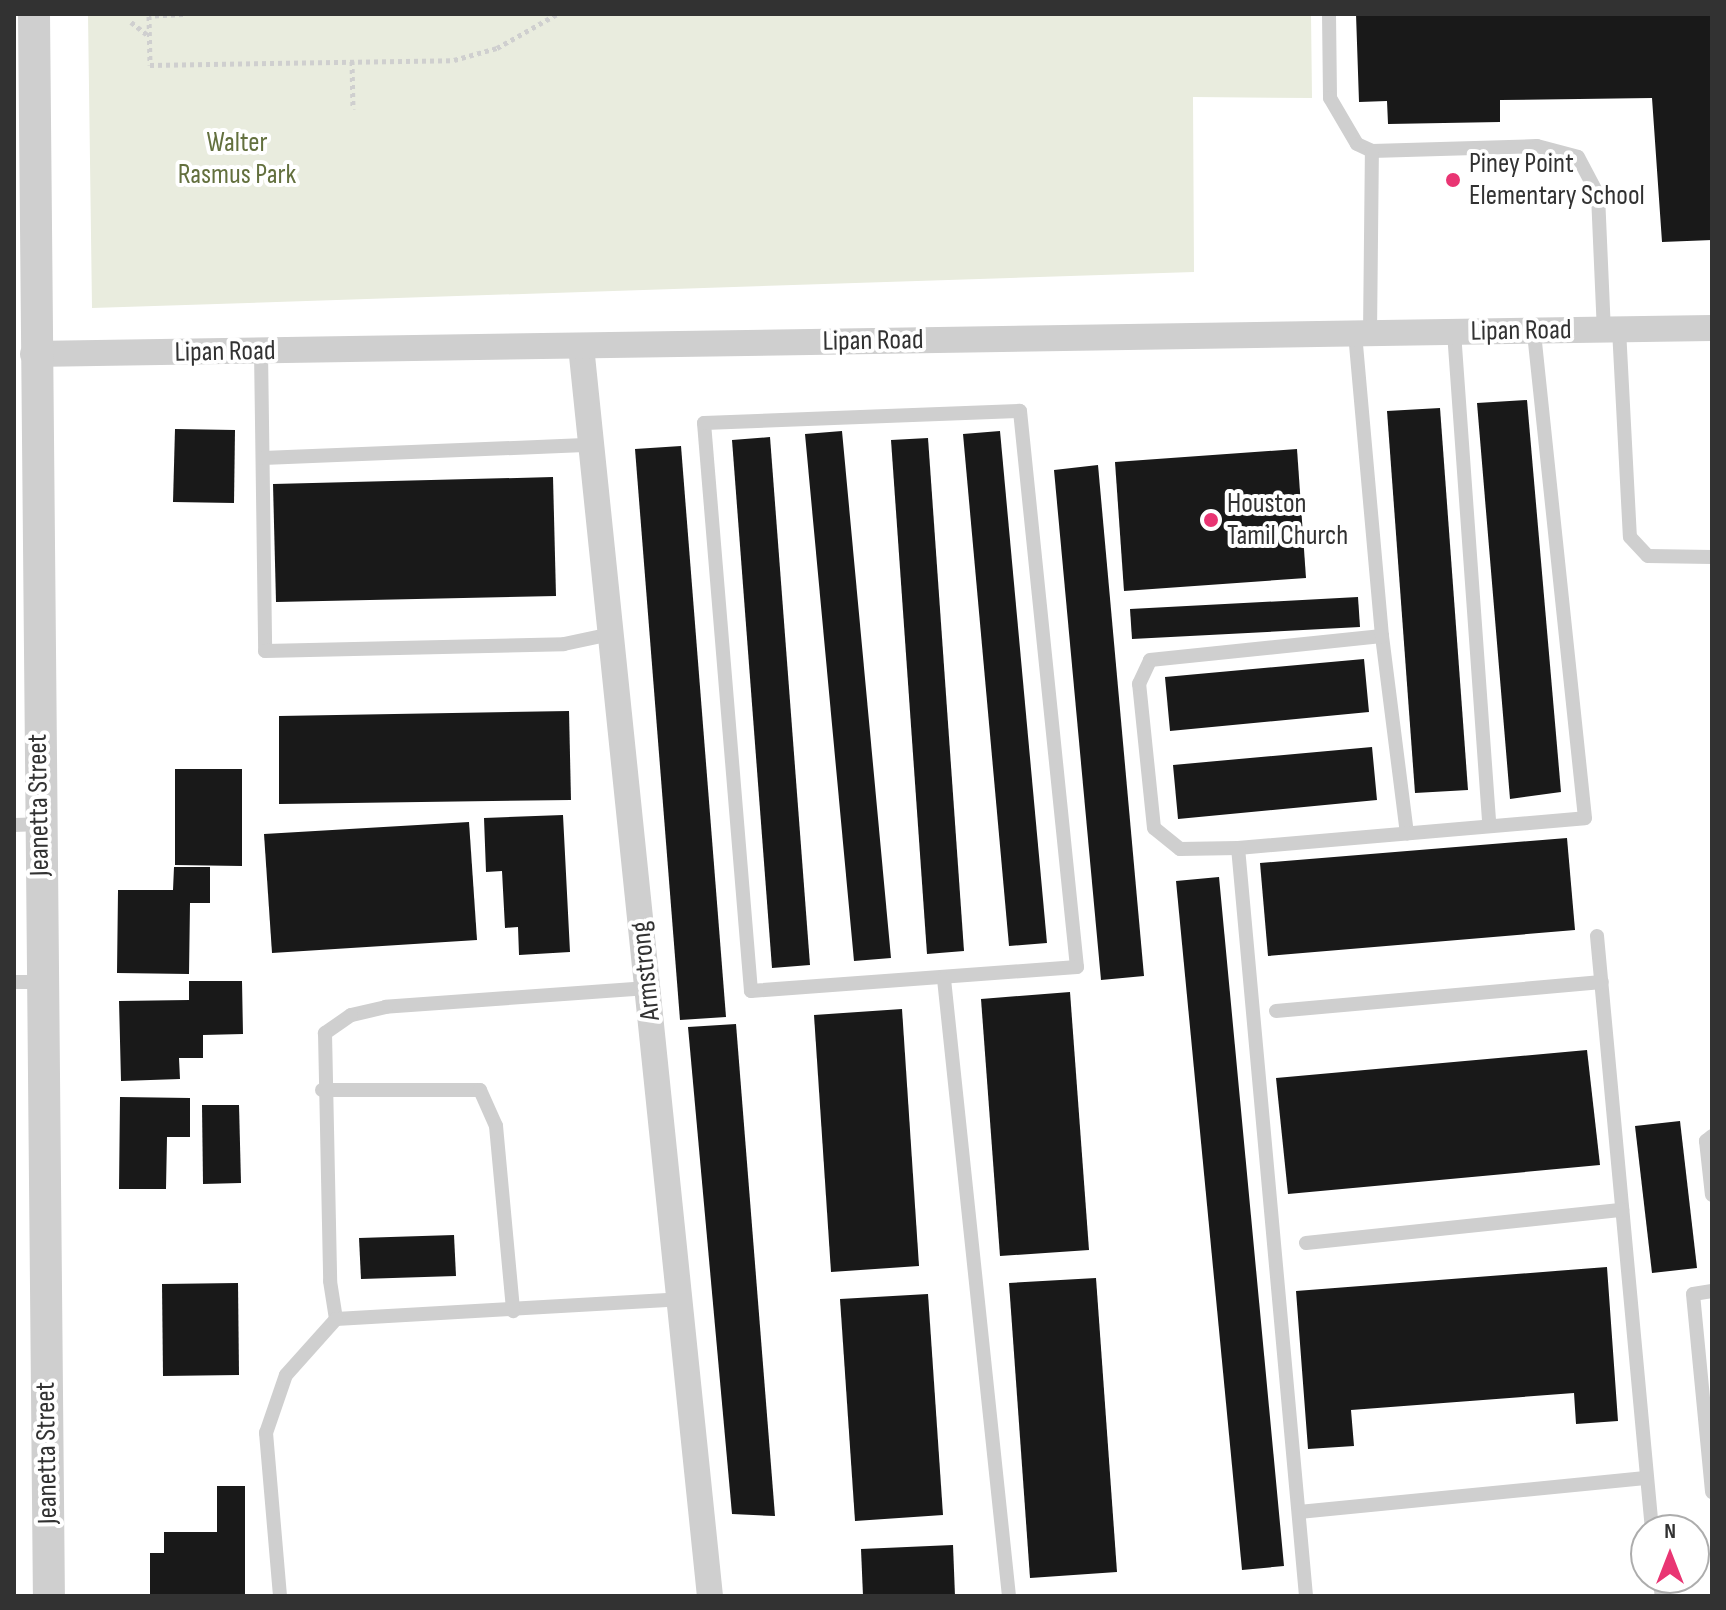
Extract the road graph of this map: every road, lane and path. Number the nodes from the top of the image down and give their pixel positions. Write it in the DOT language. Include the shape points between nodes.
graph roads {
  1 [pos="183,14"];
  2 [pos="557,14"];
  3 [pos="1329,14"];
  4 [pos="131,22"];
  5 [pos="27,27"];
  6 [pos="150,36"];
  7 [pos="352,61"];
  8 [pos="353,109"];
  9 [pos="1372,151"];
  10 [pos="24,205"];
  11 [pos="1712,328"];
  12 [pos="1612,330"];
  13 [pos="1534,331"];
  14 [pos="1454,332"];
  15 [pos="1362,334"];
  16 [pos="27,336"];
  17 [pos="581,346"];
  18 [pos="261,351"];
  19 [pos="591,445"];
  20 [pos="263,458"];
  21 [pos="1712,557"];
  22 [pos="611,634"];
  23 [pos="1382,636"];
  24 [pos="27,825"];
  25 [pos="1489,826"];
  26 [pos="1407,833"];
  27 [pos="1238,848"];
  28 [pos="1597,936"];
  29 [pos="944,979"];
  30 [pos="28,982"];
  31 [pos="1602,982"];
  32 [pos="648,988"];
  33 [pos="1276,1011"];
  34 [pos="322,1090"];
  35 [pos="1712,1136"];
  36 [pos="1712,1195"];
  37 [pos="1622,1210"];
  38 [pos="1306,1243"];
  39 [pos="1712,1291"];
  40 [pos="680,1299"];
  41 [pos="513,1311"];
  42 [pos="336,1319"];
  43 [pos="1645,1478"];
  44 [pos="1712,1492"];
  45 [pos="1299,1512"];
  46 [pos="1650,1514"];
  47 [pos="49,1596"];
  48 [pos="280,1596"];
  49 [pos="710,1596"];
  50 [pos="1009,1596"];
  51 [pos="1306,1596"];
  1 -- 6 [label="path" via="149,16"];
  2 -- 7 [label="path" via="497,48 454,60"];
  3 -- 9 [label="lane" via="1330,98 1343,130"];
  4 -- 6 [label="path"];
  5 -- 10 [label="street, Jeanetta Street"];
  6 -- 7 [label="path" via="150,65"];
  7 -- 8 [label="path"];
  9 -- 12 [label="lane" via="1537,146 1578,157 1598,195"];
  9 -- 15 [label="lane"];
  10 -- 16 [label="street, Jeanetta Street"];
  11 -- 12 [label="street, Lipan Road"];
  12 -- 13 [label="street, Lipan Road"];
  12 -- 21 [label="lane" via="1630,537 1648,556"];
  13 -- 14 [label="street, Lipan Road"];
  13 -- 25 [label="lane" via="1585,818"];
  14 -- 15 [label="street, Lipan Road"];
  14 -- 25 [label="lane"];
  15 -- 17 [label="street, Lipan Road"];
  15 -- 23 [label="lane"];
  16 -- 18 [label="street, Lipan Road"];
  16 -- 24 [label="street, Jeanetta Street"];
  17 -- 18 [label="street, Lipan Road"];
  17 -- 19 [label="street, Armstrong"];
  18 -- 20 [label="lane"];
  19 -- 20 [label="lane"];
  19 -- 22 [label="street, Armstrong"];
  20 -- 22 [label="lane" via="265,651 564,644"];
  22 -- 32 [label="street, Armstrong"];
  23 -- 26 [label="lane"];
  23 -- 27 [label="lane" via="1150,660 1139,684 1154,828 1180,849"];
  24 -- 30 [label="street, Jeanetta Street"];
  25 -- 26 [label="lane"];
  26 -- 27 [label="lane"];
  27 -- 45 [label="lane"];
  28 -- 31 [label="lane"];
  29 -- 29 [label="lane" via="751,991 704,423 1020,411 1077,967"];
  29 -- 50 [label="lane"];
  30 -- 47 [label="street, Jeanetta Street"];
  31 -- 33 [label="lane"];
  31 -- 37 [label="lane"];
  32 -- 34 [label="lane" via="351,1015 325,1033"];
  32 -- 40 [label="street, Armstrong"];
  34 -- 41 [label="lane" via="480,1090 496,1126"];
  34 -- 42 [label="lane"];
  35 -- 36 [label="lane" via="1706,1141"];
  37 -- 38 [label="lane"];
  37 -- 43 [label="lane"];
  39 -- 44 [label="lane" via="1693,1294"];
  40 -- 41 [label="lane"];
  40 -- 49 [label="street, Armstrong"];
  41 -- 42 [label="lane"];
  42 -- 48 [label="lane" via="286,1375 266,1433"];
  43 -- 45 [label="lane"];
  43 -- 46 [label="lane"];
  45 -- 51 [label="lane"];
}
